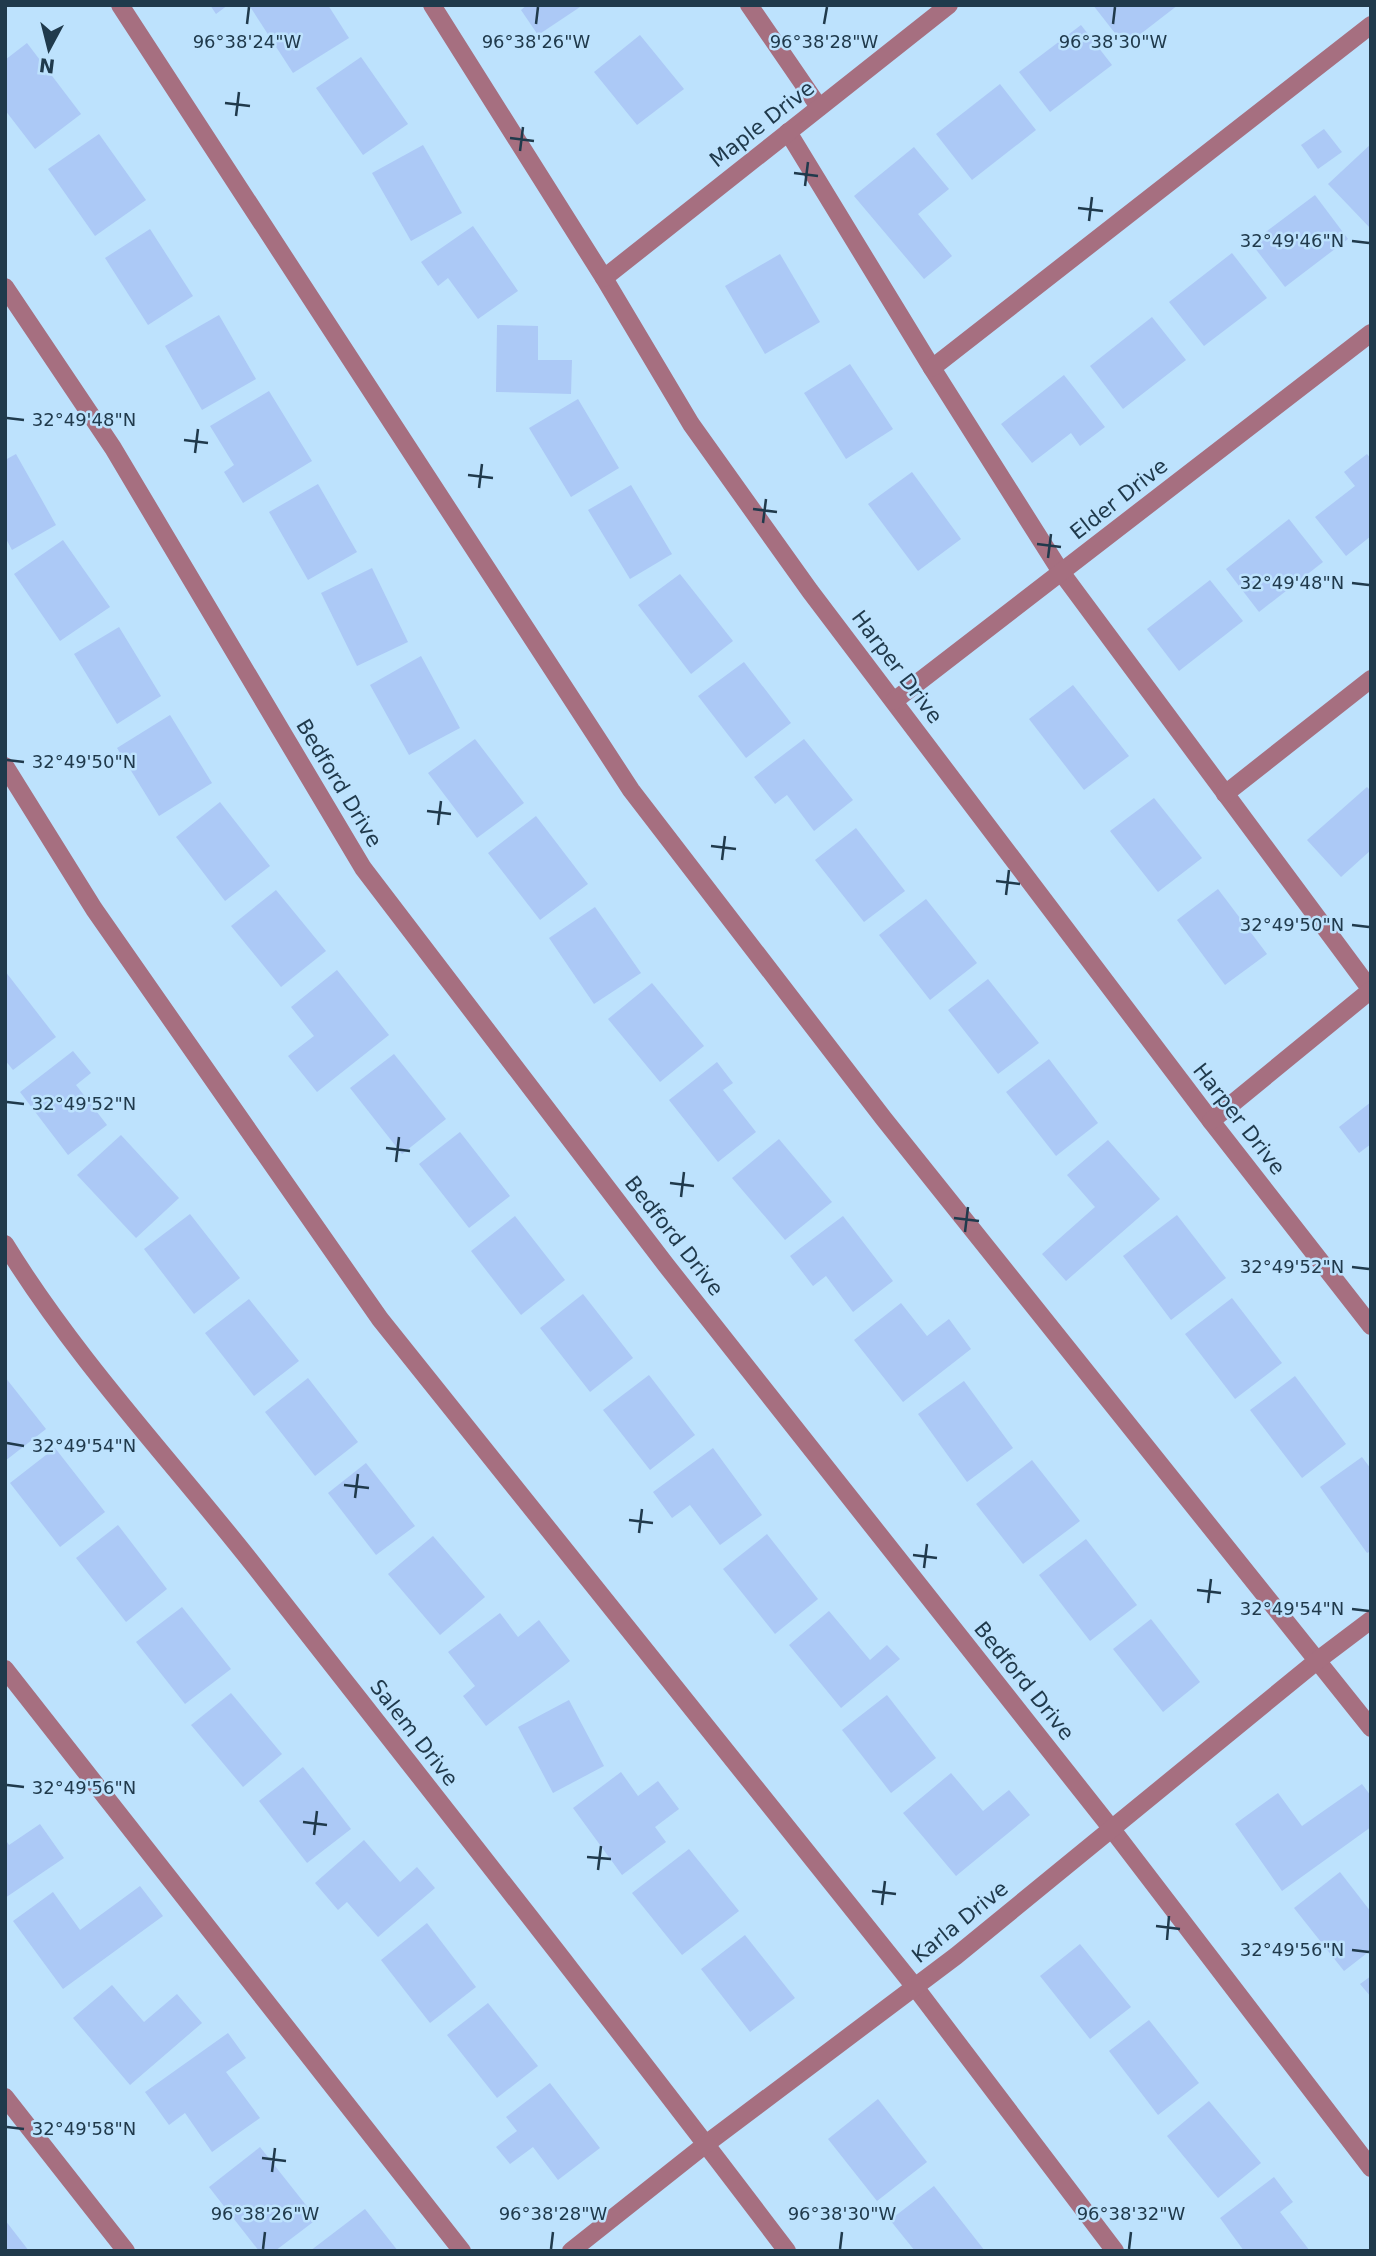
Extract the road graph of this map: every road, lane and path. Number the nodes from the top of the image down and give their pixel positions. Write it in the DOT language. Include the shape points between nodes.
graph roads {
  1 [pos="120,5"];
  2 [pos="432,5"];
  3 [pos="748,5"];
  4 [pos="948,5"];
  5 [pos="1371,25"];
  6 [pos="820,107"];
  7 [pos="788,132"];
  8 [pos="604,278"];
  9 [pos="5,287"];
  10 [pos="1371,333"];
  11 [pos="932,368"];
  12 [pos="1060,572"];
  13 [pos="1371,680"];
  14 [pos="894,701"];
  15 [pos="5,766"];
  16 [pos="1224,794"];
  17 [pos="1371,990"];
  18 [pos="1211,1121"];
  19 [pos="5,1244"];
  20 [pos="1371,1326"];
  21 [pos="1371,1620"];
  22 [pos="1318,1660"];
  23 [pos="5,1669"];
  24 [pos="1371,1728"];
  25 [pos="1111,1828"];
  26 [pos="915,1987"];
  27 [pos="5,2097"];
  28 [pos="706,2144"];
  29 [pos="1371,2168"];
  30 [pos="126,2251"];
  31 [pos="462,2251"];
  32 [pos="571,2251"];
  33 [pos="787,2251"];
  34 [pos="1115,2251"];
  1 -- 22 [label="street" via="631,790 884,1119"];
  2 -- 8 [label="street, Harper Drive"];
  3 -- 6 [label="street"];
  4 -- 6 [label="street, Maple Drive"];
  5 -- 11 [label="street"];
  6 -- 7 [label="street, Maple Drive"];
  7 -- 8 [label="street, Maple Drive"];
  7 -- 11 [label="street"];
  8 -- 14 [label="street, Harper Drive" via="691,424"];
  9 -- 25 [label="street, Bedford Drive" via="113,448 363,868 757,1382"];
  10 -- 12 [label="street, Elder Drive"];
  11 -- 12 [label="street"];
  12 -- 14 [label="street, Elder Drive"];
  12 -- 16 [label="street"];
  13 -- 16 [label="street"];
  14 -- 18 [label="street, Harper Drive"];
  15 -- 26 [label="street" via="94,909 380,1319"];
  16 -- 17 [label="street"];
  17 -- 18 [label="street"];
  18 -- 20 [label="street, Harper Drive"];
  19 -- 28 [label="street, Salem Drive" via="113,1395 248,1558"];
  21 -- 22 [label="street, Karla Drive"];
  22 -- 24 [label="street"];
  22 -- 25 [label="street, Karla Drive"];
  23 -- 31 [label="street"];
  25 -- 26 [label="street, Karla Drive"];
  25 -- 29 [label="street, Bedford Drive"];
  26 -- 28 [label="street, Karla Drive"];
  26 -- 34 [label="street"];
  27 -- 30 [label="street"];
  28 -- 32 [label="street, Karla Drive"];
  28 -- 33 [label="street, Salem Drive"];
}
